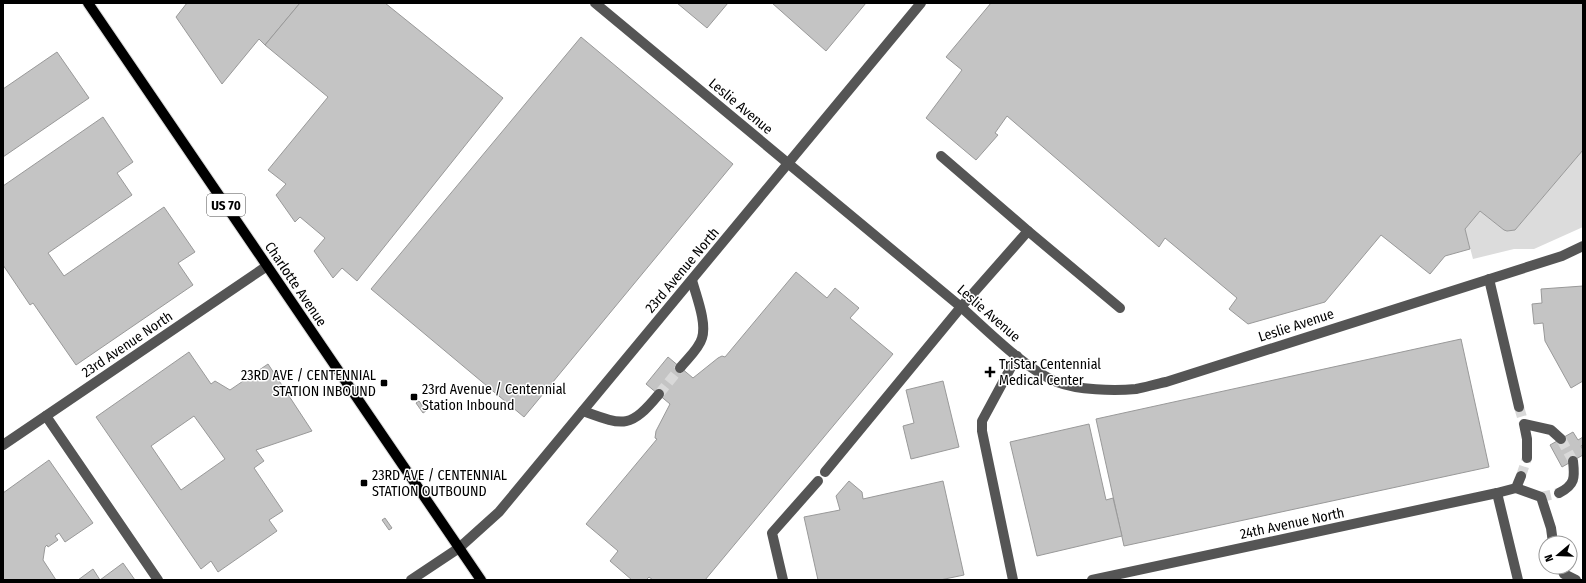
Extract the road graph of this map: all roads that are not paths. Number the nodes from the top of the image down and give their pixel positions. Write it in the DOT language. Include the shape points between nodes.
graph roads {
  1 [pos="88,3"];
  2 [pos="595,3"];
  3 [pos="921,3"];
  4 [pos="941,156"];
  5 [pos="788,164"];
  6 [pos="1028,232"];
  7 [pos="1583,246"];
  8 [pos="267,266"];
  9 [pos="1489,279"];
  10 [pos="692,280"];
  11 [pos="960,307"];
  12 [pos="1120,308"];
  13 [pos="1017,356"];
  14 [pos="680,368"];
  15 [pos="659,394"];
  16 [pos="1520,407"];
  17 [pos="583,411"];
  18 [pos="46,416"];
  19 [pos="1561,439"];
  20 [pos="3,445"];
  21 [pos="1527,458"];
  22 [pos="1572,461"];
  23 [pos="824,472"];
  24 [pos="1521,476"];
  25 [pos="818,480"];
  26 [pos="1516,488"];
  27 [pos="1498,493"];
  28 [pos="1559,494"];
  29 [pos="1551,535"];
  30 [pos="459,548"];
  31 [pos="1566,575"];
  32 [pos="158,580"];
  33 [pos="411,580"];
  34 [pos="481,580"];
  35 [pos="783,580"];
  36 [pos="1013,580"];
  37 [pos="1092,580"];
  38 [pos="1518,580"];
  39 [pos="1576,580"];
  1 -- 8 [label="main road, Charlotte Avenue / US 70"];
  2 -- 5 [label="street, Leslie Avenue"];
  3 -- 5 [label="street, 23rd Avenue North"];
  4 -- 6 [label="street"];
  5 -- 10 [label="street, 23rd Avenue North"];
  5 -- 11 [label="street, Leslie Avenue"];
  6 -- 11 [label="street"];
  6 -- 12 [label="street"];
  7 -- 9 [label="street, Leslie Avenue" via="1562,256"];
  8 -- 18 [label="street, 23rd Avenue North"];
  8 -- 30 [label="main road, Charlotte Avenue / US 70"];
  9 -- 13 [label="street, Leslie Avenue" via="1166,382 1137,388 1113,390 1076,387 1057,382"];
  9 -- 16 [label="street"];
  10 -- 14 [label="street" via="703,326 702,337 699,346"];
  10 -- 17 [label="street, 23rd Avenue North"];
  11 -- 13 [label="street, Leslie Avenue"];
  11 -- 23 [label="street"];
  13 -- 36 [label="street" via="982,421"];
  15 -- 17 [label="street" via="639,416 630,420 610,421"];
  17 -- 30 [label="street, 23rd Avenue North" via="499,512"];
  18 -- 20 [label="street, 23rd Avenue North"];
  18 -- 32 [label="street"];
  19 -- 21 [label="street" via="1551,430 1524,424"];
  22 -- 28 [label="street" via="1574,476 1569,488"];
  24 -- 26 [label="street"];
  25 -- 35 [label="street" via="772,533"];
  26 -- 27 [label="street, 24th Avenue North"];
  26 -- 29 [label="street" via="1541,497"];
  27 -- 37 [label="street, 24th Avenue North"];
  27 -- 38 [label="street"];
  30 -- 33 [label="street, 23rd Avenue North"];
  30 -- 34 [label="main road, Charlotte Avenue / US 70"];
  31 -- 39 [label="street"];
}
